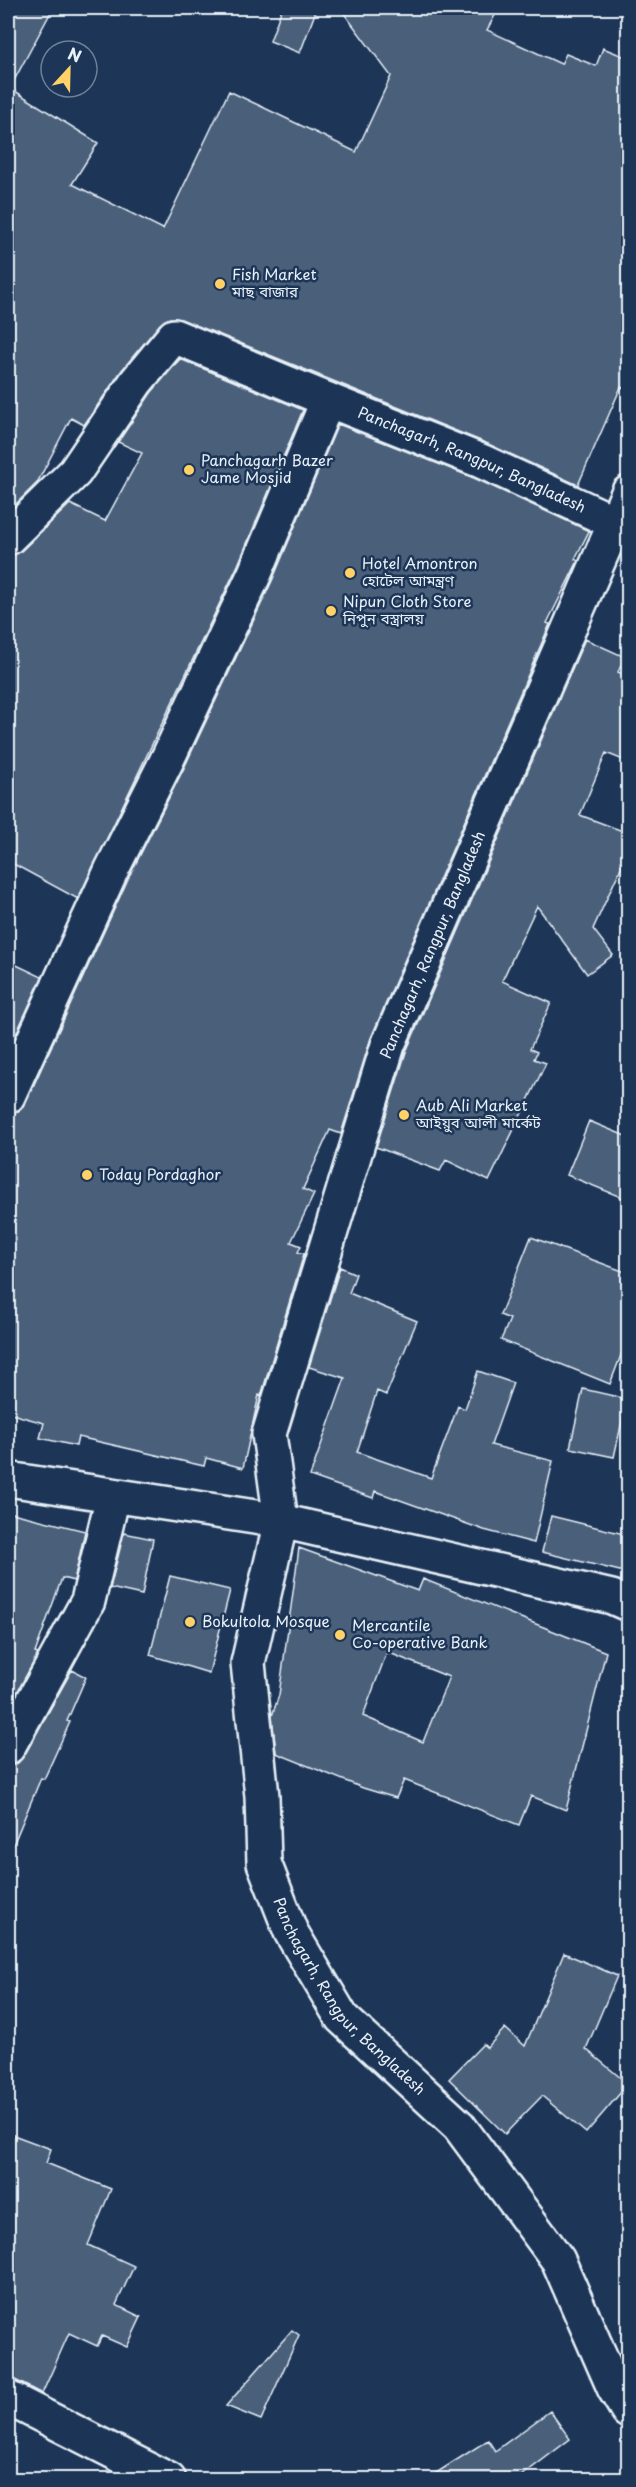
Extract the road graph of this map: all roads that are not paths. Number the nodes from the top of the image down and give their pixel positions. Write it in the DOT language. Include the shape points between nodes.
graph roads {
  1 [pos="328,400"];
  2 [pos="622,508"];
  3 [pos="8,538"];
  4 [pos="8,1096"];
  5 [pos="8,1479"];
  6 [pos="112,1496"];
  7 [pos="281,1521"];
  8 [pos="628,1604"];
  9 [pos="8,1747"];
  10 [pos="8,2398"];
  11 [pos="628,2411"];
  12 [pos="170,2480"];
  1 -- 2 [label="street, Panchagarh, Rangpur, Bangladesh" via="482,460"];
  1 -- 3 [label="street, Panchagarh, Rangpur, Bangladesh" via="174,336 136,382 75,472"];
  1 -- 4 [label="street" via="255,573"];
  2 -- 7 [label="street, Panchagarh, Rangpur, Bangladesh" via="388,1046 269,1434"];
  5 -- 6 [label="street"];
  6 -- 7 [label="street"];
  6 -- 9 [label="street" via="88,1601"];
  7 -- 8 [label="street" via="612,1597"];
  7 -- 11 [label="street, Panchagarh, Rangpur, Bangladesh" via="248,1663 262,1796 264,1863 291,1932 342,2018 459,2126 558,2260 614,2388"];
  10 -- 12 [label="street"];
}
